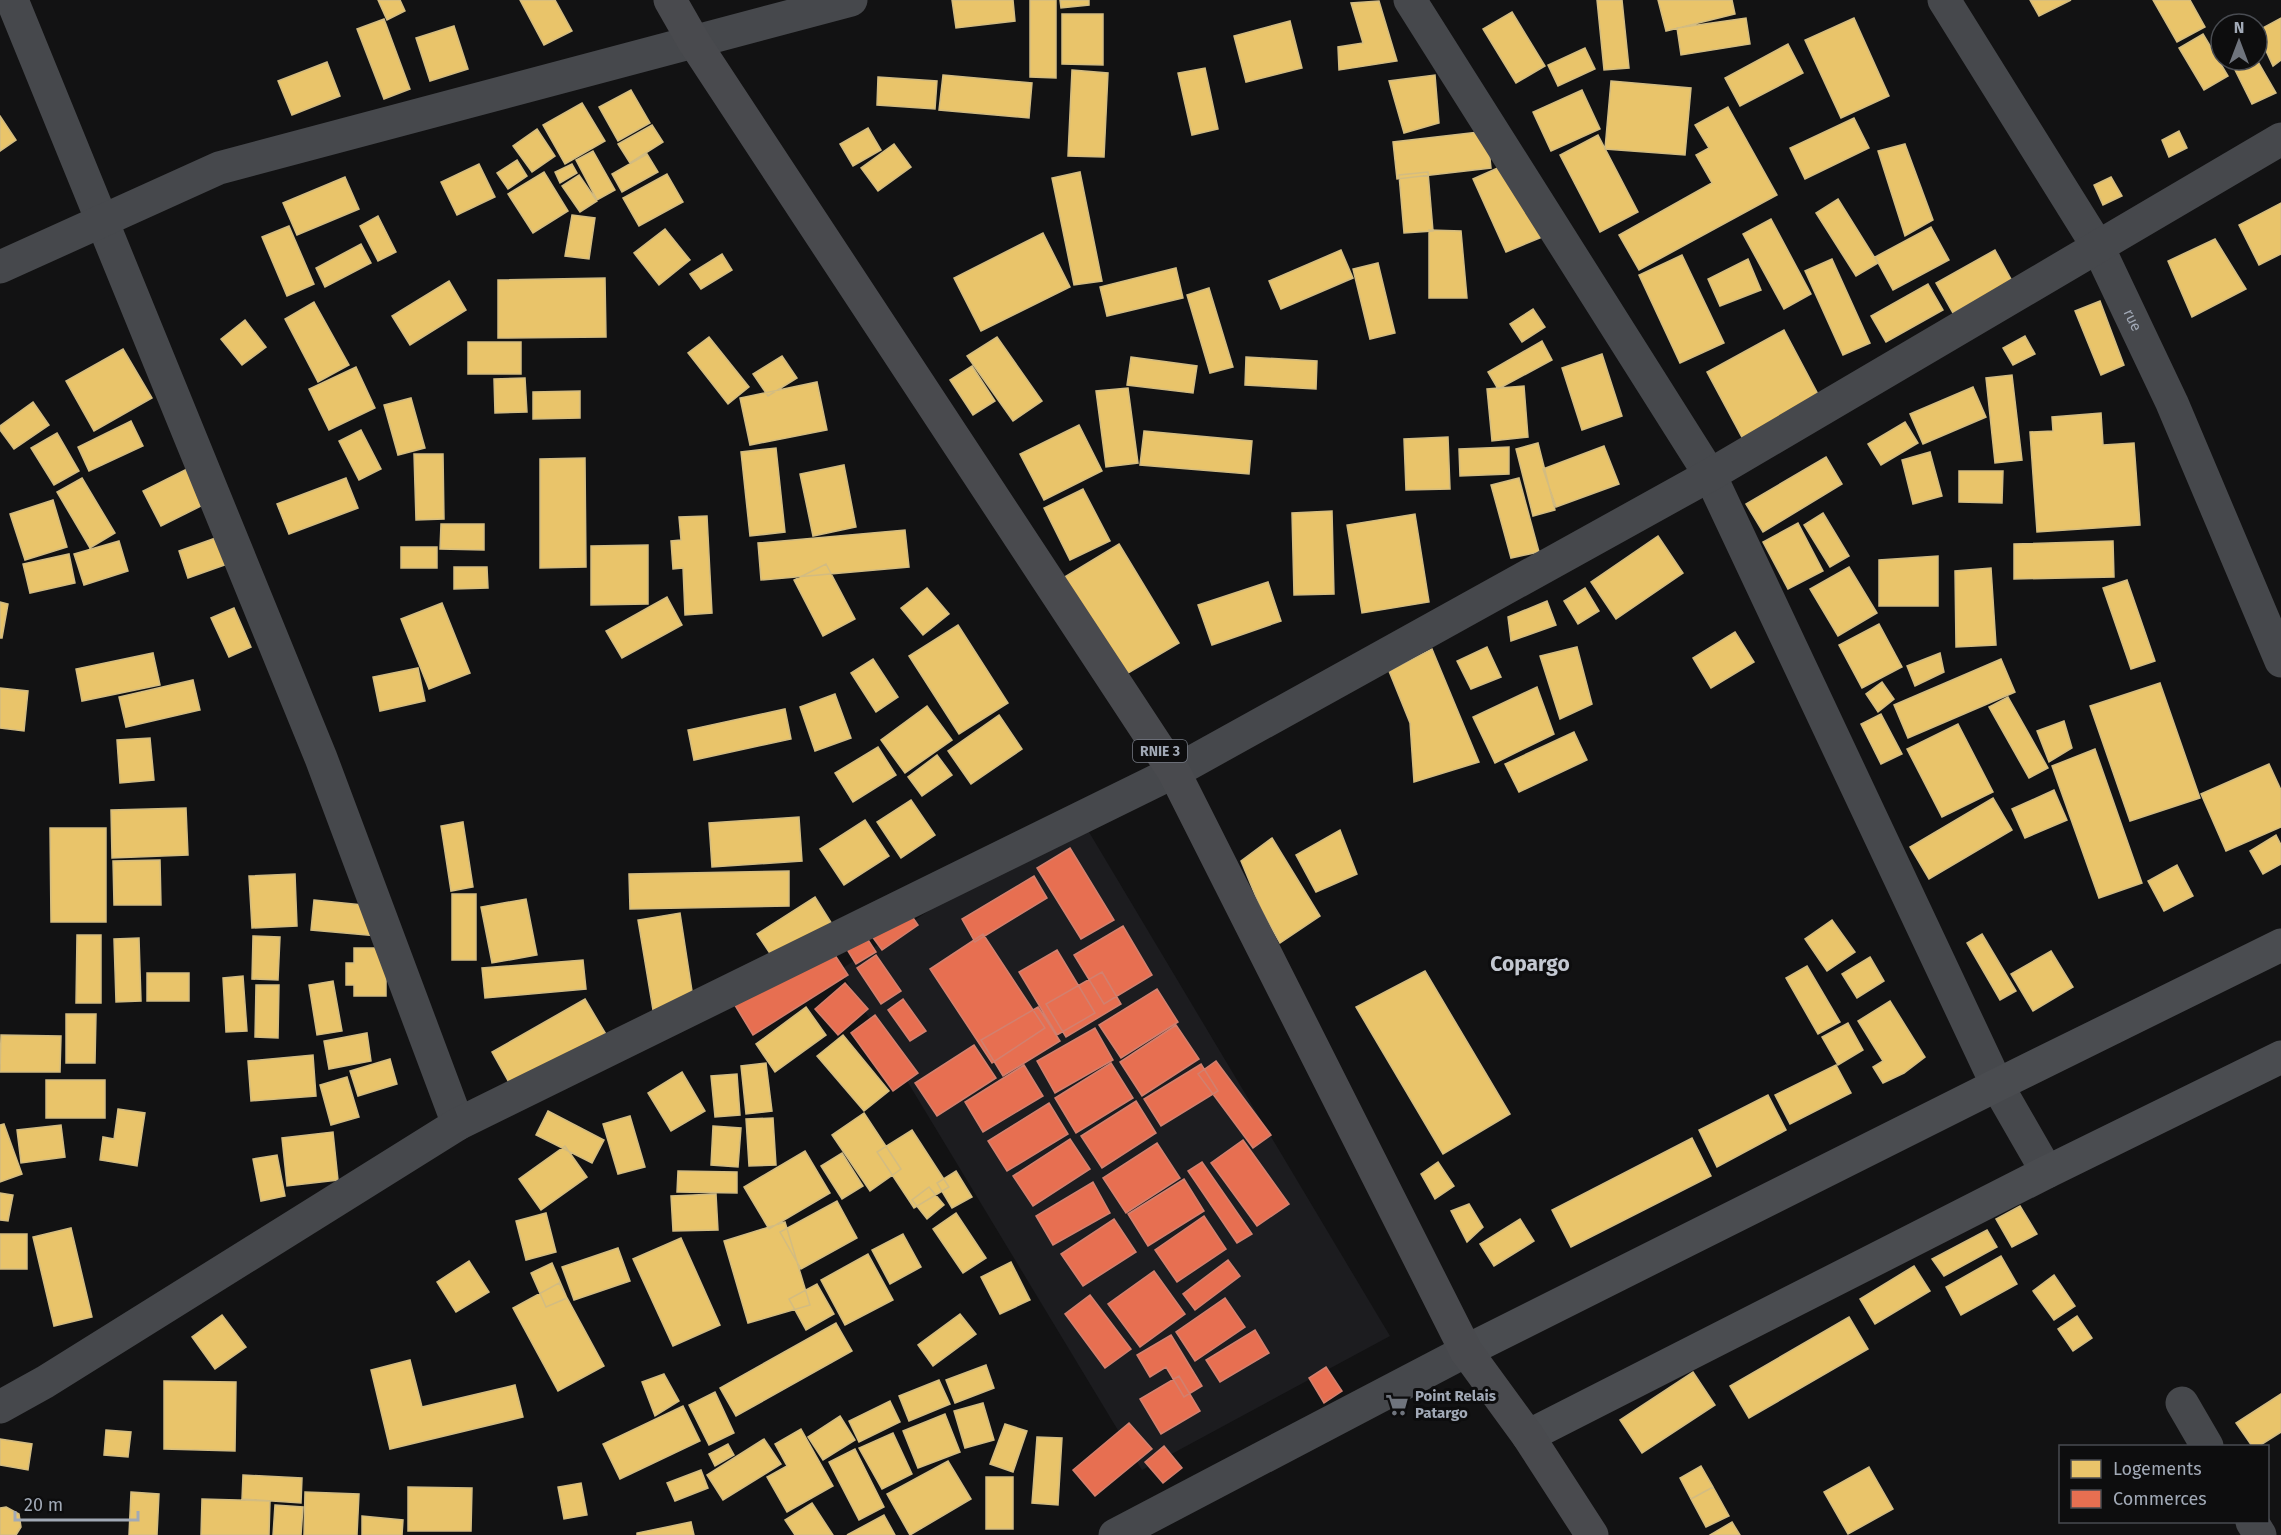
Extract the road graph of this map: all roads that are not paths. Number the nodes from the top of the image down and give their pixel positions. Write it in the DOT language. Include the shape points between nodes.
graph roads {
  1 [pos="12,0"];
  2 [pos="670,0"];
  3 [pos="851,0"];
  4 [pos="1410,0"];
  5 [pos="1944,0"];
  6 [pos="694,42"];
  7 [pos="2281,139"];
  8 [pos="101,221"];
  9 [pos="2098,247"];
  10 [pos="0,267"];
  11 [pos="1710,475"];
  12 [pos="2281,661"];
  13 [pos="1174,772"];
  14 [pos="2281,945"];
  15 [pos="2281,1057"];
  16 [pos="1997,1084"];
  17 [pos="458,1124"];
  18 [pos="2047,1172"];
  19 [pos="1466,1351"];
  20 [pos="2182,1403"];
  21 [pos="0,1407"];
  22 [pos="1528,1436"];
  23 [pos="2207,1445"];
  24 [pos="1115,1535"];
  25 [pos="1592,1535"];
  1 -- 8 [label="street"];
  2 -- 6 [label="highway, RNIE 3"];
  3 -- 6 [label="street"];
  4 -- 11 [label="street"];
  5 -- 9 [label="street, rue"];
  6 -- 8 [label="street" via="219,168"];
  6 -- 13 [label="highway, RNIE 3"];
  7 -- 9 [label="street"];
  8 -- 10 [label="street"];
  8 -- 17 [label="street" via="321,758"];
  9 -- 11 [label="street"];
  9 -- 12 [label="street, rue" via="2172,403"];
  11 -- 13 [label="street"];
  11 -- 16 [label="street"];
  13 -- 17 [label="street"];
  13 -- 19 [label="highway, RNIE 3"];
  14 -- 16 [label="street"];
  15 -- 18 [label="street"];
  16 -- 18 [label="street"];
  16 -- 19 [label="street"];
  17 -- 21 [label="street"];
  18 -- 22 [label="street"];
  19 -- 22 [label="highway, RNIE 3"];
  19 -- 24 [label="street"];
  20 -- 23 [label="street"];
  22 -- 25 [label="highway, RNIE 3"];
}
